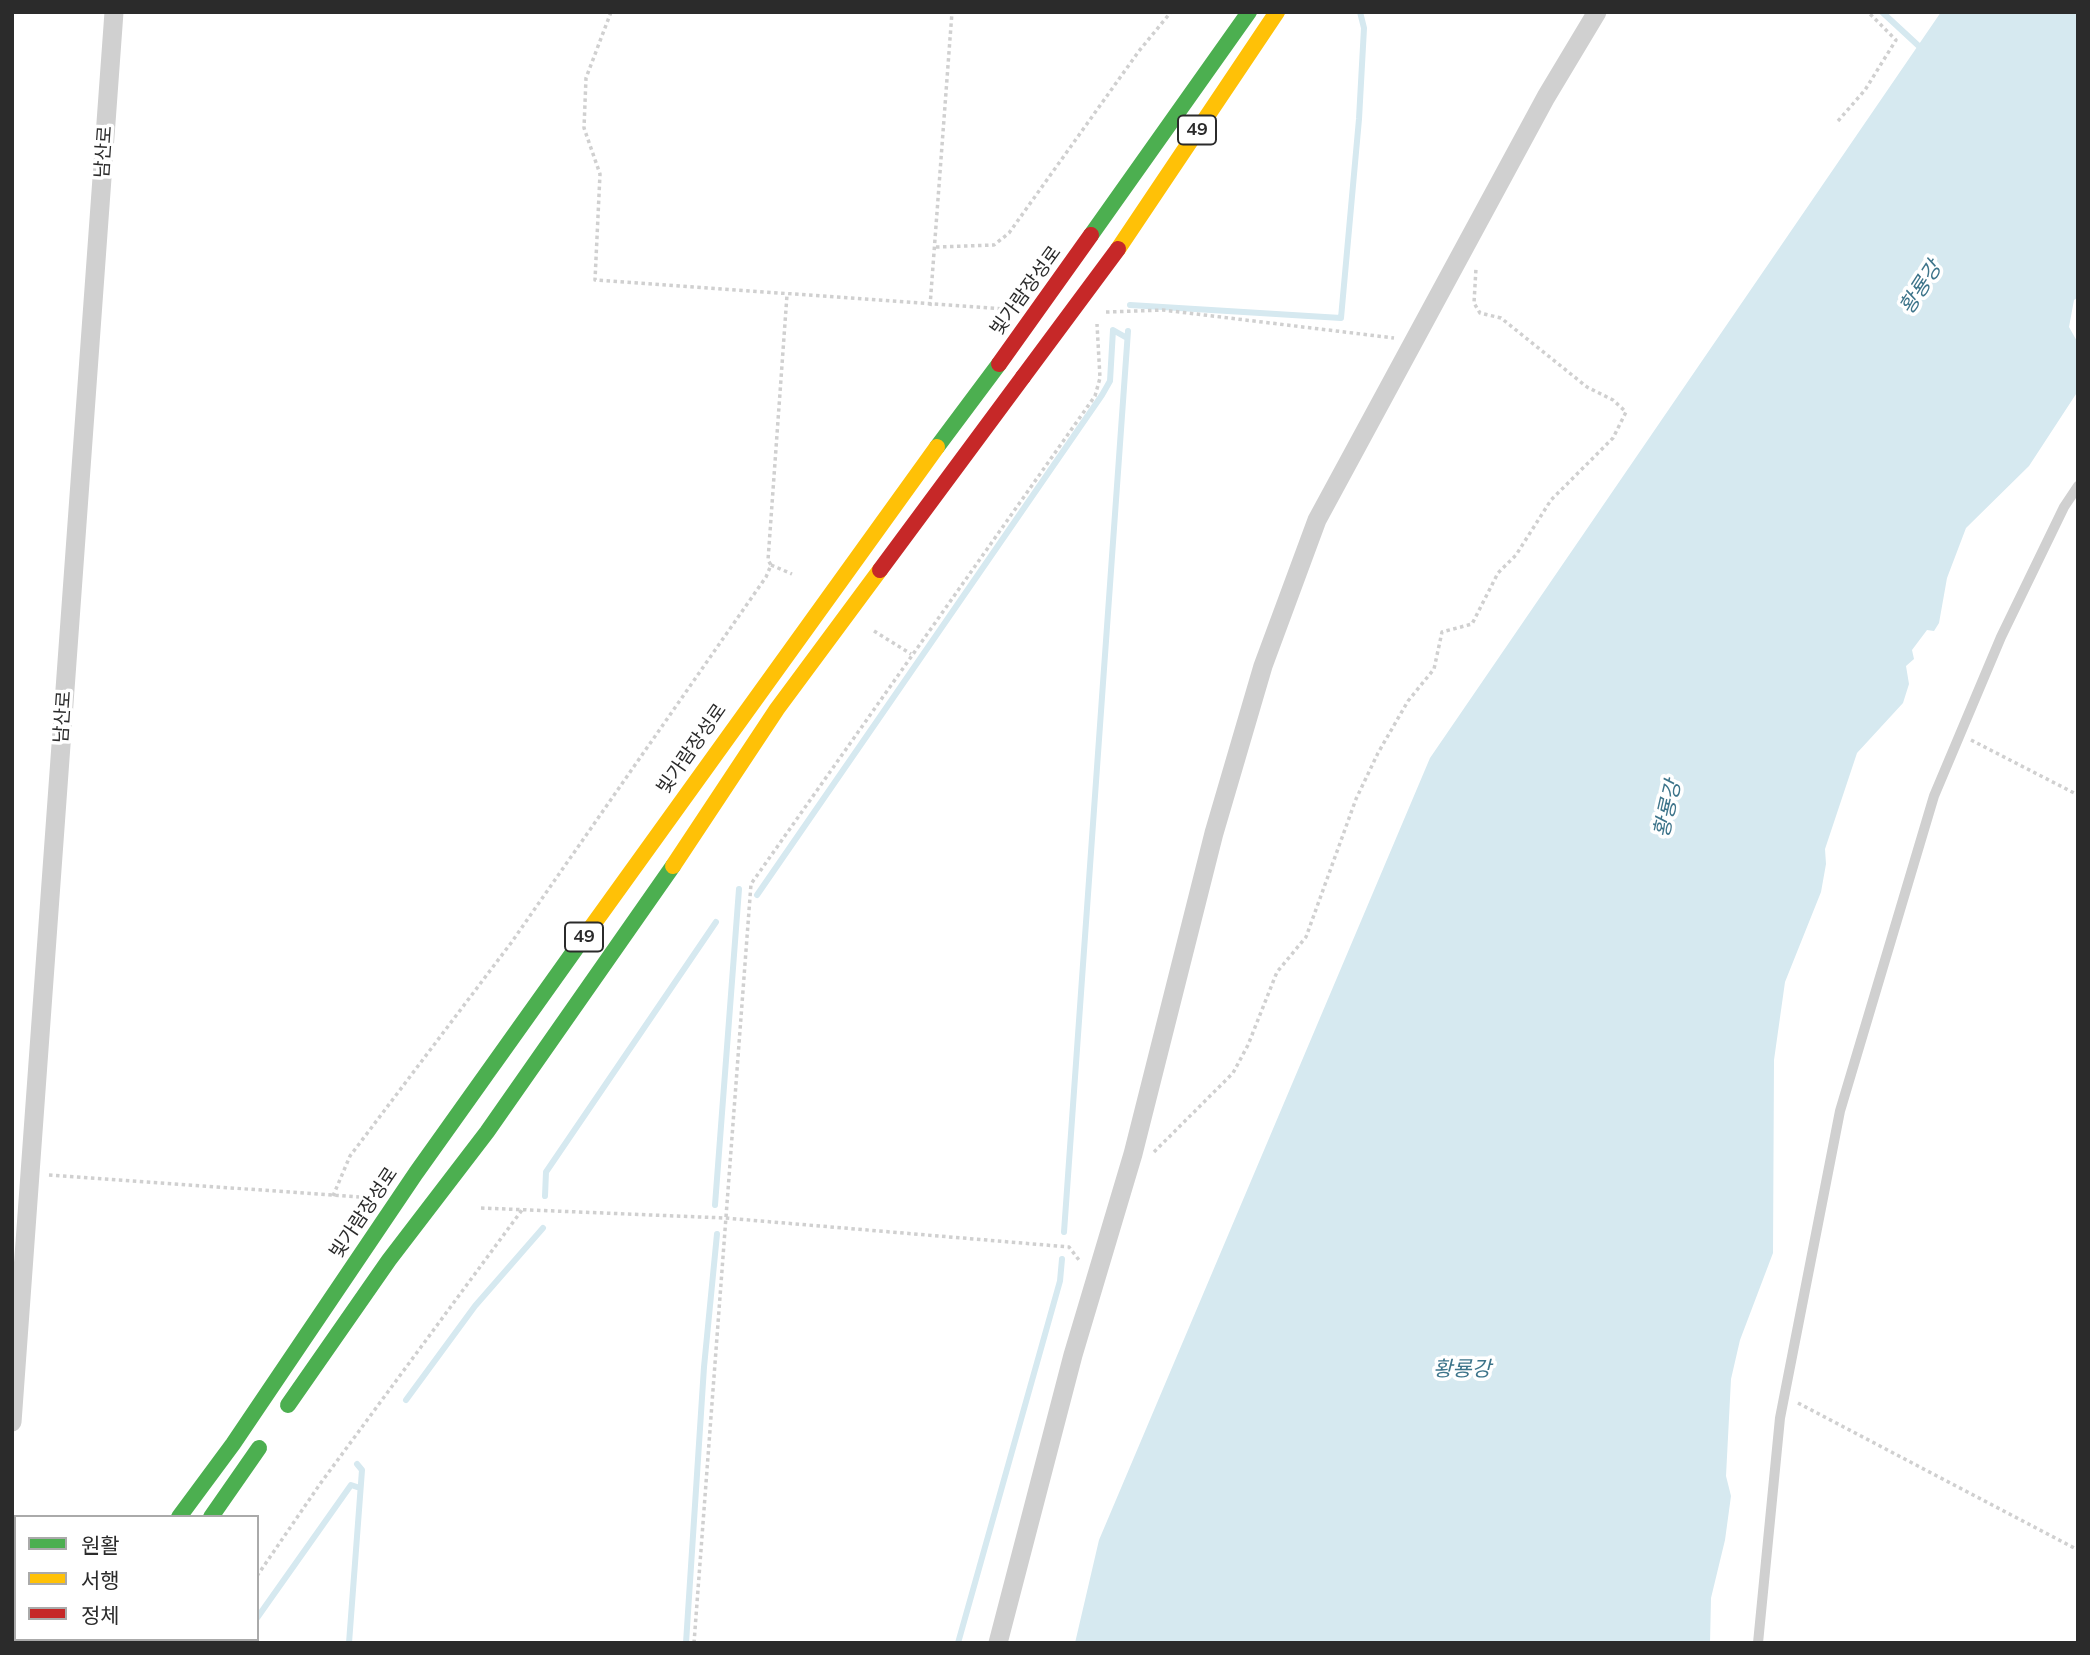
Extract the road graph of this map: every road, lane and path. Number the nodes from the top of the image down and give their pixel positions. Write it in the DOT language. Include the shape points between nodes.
graph roads {
  1 [pos="114,12"];
  2 [pos="952,12"];
  3 [pos="1171,12"];
  4 [pos="1249,12"];
  5 [pos="1277,12"];
  6 [pos="1597,12"];
  7 [pos="1868,12"];
  8 [pos="1838,121"];
  9 [pos="1464,246"];
  10 [pos="936,247"];
  11 [pos="787,295"];
  12 [pos="930,306"];
  13 [pos="1097,313"];
  14 [pos="1412,339"];
  15 [pos="2078,486"];
  16 [pos="771,565"];
  17 [pos="792,574"];
  18 [pos="874,631"];
  19 [pos="912,654"];
  20 [pos="1960,734"];
  21 [pos="2078,795"];
  22 [pos="1133,1154"];
  23 [pos="31,1174"];
  24 [pos="333,1196"];
  25 [pos="359,1197"];
  26 [pos="481,1208"];
  27 [pos="522,1210"];
  28 [pos="1081,1266"];
  29 [pos="1784,1396"];
  30 [pos="281,1416"];
  31 [pos="12,1422"];
  32 [pos="265,1438"];
  33 [pos="180,1515"];
  34 [pos="212,1515"];
  35 [pos="2078,1550"];
  36 [pos="259,1573"];
  37 [pos="998,1643"];
  38 [pos="1758,1643"];
  1 -- 23 [label="street, 남산로"];
  2 -- 10 [label="path"];
  3 -- 10 [label="path" via="1009,233 994,245"];
  4 -- 33 [label="highway, 빛가람장성로 / 49, bridge" via="416,1173 233,1444"];
  5 -- 30 [label="highway, 49, bridge" via="1118,248 777,709 624,940 389,1260"];
  6 -- 9 [label="street"];
  7 -- 8 [label="path" via="1896,40 1865,90"];
  9 -- 14 [label="street"];
  9 -- 22 [label="path" via="1476,258 1474,303 1480,313 1501,318 1626,412 1613,438 1550,500 1516,555 1498,573 1472,624 1442,632 1434,669 1408,701 1378,753 1356,799 1306,937 1277,972 1233,1073 1148,1158"];
  10 -- 12 [label="path"];
  11 -- 16 [label="path"];
  13 -- 14 [label="path" via="1163,310"];
  14 -- 22 [label="street" via="1317,520 1262,666 1214,833"];
  15 -- 20 [label="lane" via="2001,637"];
  16 -- 17 [label="path"];
  16 -- 24 [label="path" via="511,943 350,1156"];
  18 -- 19 [label="path"];
  20 -- 21 [label="path"];
  20 -- 29 [label="lane" via="1934,796 1840,1111"];
  22 -- 37 [label="street" via="1073,1355"];
  23 -- 24 [label="path"];
  23 -- 31 [label="street, 남산로"];
  24 -- 25 [label="path"];
  26 -- 27 [label="path"];
  27 -- 28 [label="path" via="725,1218 1069,1247"];
  27 -- 36 [label="path"];
  29 -- 35 [label="path"];
  29 -- 38 [label="lane"];
  32 -- 34 [label="highway"];
}
